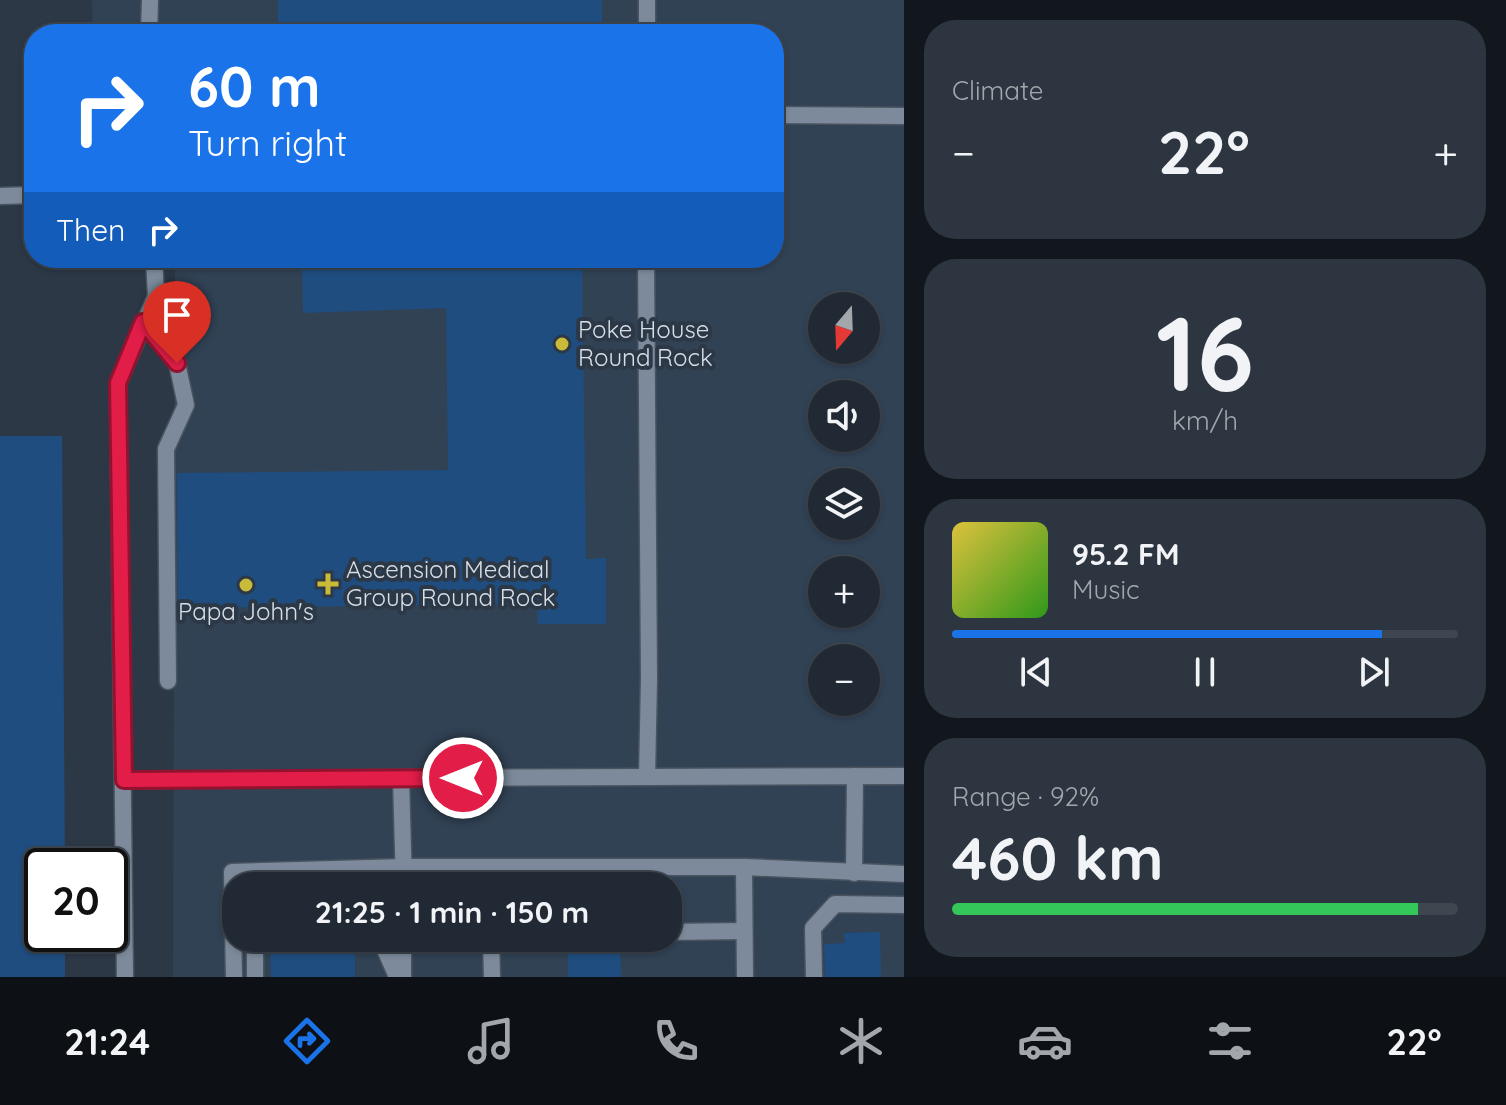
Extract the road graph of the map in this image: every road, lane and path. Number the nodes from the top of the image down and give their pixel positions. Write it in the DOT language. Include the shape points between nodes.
graph roads {
  1 [pos="150,0"];
  2 [pos="647,0"];
  3 [pos="149,24"];
  4 [pos="647,24"];
  5 [pos="784,115"];
  6 [pos="904,116"];
  7 [pos="24,195"];
  8 [pos="0,196"];
  9 [pos="155,268"];
  10 [pos="646,268"];
  11 [pos="143,322"];
  12 [pos="168,681"];
  13 [pos="855,776"];
  14 [pos="904,776"];
  15 [pos="647,777"];
  16 [pos="401,778"];
  17 [pos="124,780"];
  18 [pos="404,867"];
  19 [pos="744,867"];
  20 [pos="490,868"];
  21 [pos="404,872"];
  22 [pos="490,872"];
  23 [pos="854,873"];
  24 [pos="904,874"];
  25 [pos="904,905"];
  26 [pos="744,931"];
  27 [pos="682,932"];
  28 [pos="255,952"];
  29 [pos="386,952"];
  30 [pos="403,952"];
  31 [pos="491,952"];
  32 [pos="125,977"];
  33 [pos="234,977"];
  34 [pos="255,977"];
  35 [pos="397,977"];
  36 [pos="403,977"];
  37 [pos="492,977"];
  38 [pos="745,977"];
  39 [pos="814,977"];
  1 -- 3 [label="lane"];
  2 -- 4 [label="lane"];
  5 -- 6 [label="lane"];
  7 -- 8 [label="lane"];
  9 -- 11 [label="lane" via="156,296"];
  10 -- 15 [label="lane"];
  11 -- 12 [label="lane" via="177,363 186,405 166,449"];
  11 -- 17 [label="lane" via="118,383"];
  13 -- 14 [label="lane"];
  13 -- 15 [label="lane"];
  13 -- 23 [label="lane"];
  15 -- 16 [label="lane"];
  16 -- 17 [label="lane"];
  16 -- 18 [label="lane"];
  17 -- 32 [label="lane"];
  18 -- 20 [label="lane"];
  18 -- 21 [label="lane"];
  18 -- 33 [label="lane" via="232,872"];
  19 -- 20 [label="lane"];
  19 -- 23 [label="lane"];
  19 -- 26 [label="lane"];
  20 -- 22 [label="lane"];
  23 -- 24 [label="lane"];
  25 -- 39 [label="lane" via="835,904 813,928"];
  26 -- 27 [label="lane"];
  26 -- 38 [label="lane"];
  28 -- 34 [label="lane"];
  29 -- 35 [label="lane"];
  30 -- 36 [label="lane"];
  31 -- 37 [label="lane"];
}
